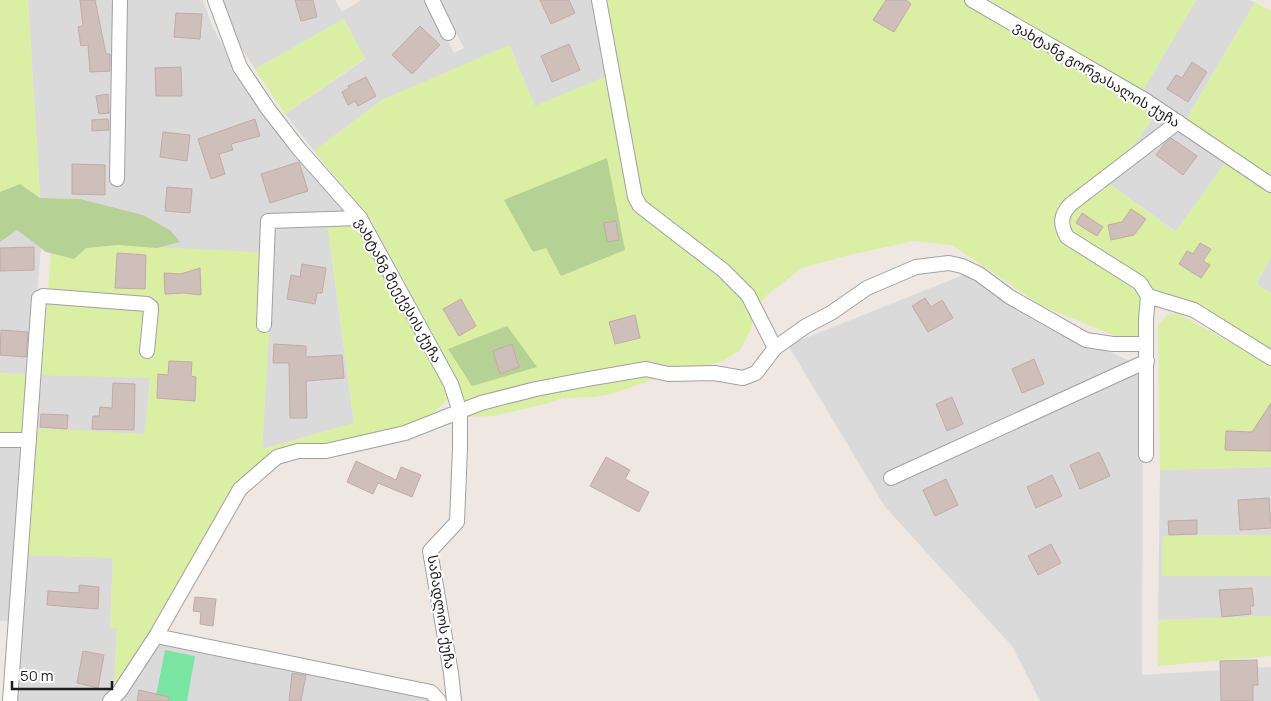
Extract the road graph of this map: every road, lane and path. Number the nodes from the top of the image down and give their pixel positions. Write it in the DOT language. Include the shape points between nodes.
graph roads {
  1 [pos="120,0"];
  2 [pos="215,0"];
  3 [pos="432,0"];
  4 [pos="599,0"];
  5 [pos="972,0"];
  6 [pos="448,33"];
  7 [pos="1178,122"];
  8 [pos="117,179"];
  9 [pos="1271,185"];
  10 [pos="360,218"];
  11 [pos="1148,296"];
  12 [pos="264,325"];
  13 [pos="1146,344"];
  14 [pos="775,348"];
  15 [pos="147,351"];
  16 [pos="1271,358"];
  17 [pos="1147,361"];
  18 [pos="460,412"];
  19 [pos="0,440"];
  20 [pos="29,440"];
  21 [pos="1146,455"];
  22 [pos="891,478"];
  23 [pos="156,636"];
  24 [pos="10,701"];
  25 [pos="110,701"];
  26 [pos="439,701"];
  27 [pos="454,701"];
  1 -- 8 [label="street"];
  2 -- 10 [label="street, ვახტანგ მეექვსის ქუჩა" via="240,67 299,149"];
  3 -- 6 [label="street"];
  4 -- 14 [label="street" via="635,197 640,206 722,270 748,295"];
  5 -- 7 [label="street, ვახტანგ გორგასალის ქუჩა" via="1146,100"];
  7 -- 9 [label="street, ვახტანგ გორგასალის ქუჩა"];
  7 -- 11 [label="street" via="1071,204 1061,219 1067,237 1140,283"];
  10 -- 12 [label="street" via="268,222"];
  10 -- 18 [label="street, ვახტანგ მეექვსის ქუჩა" via="451,384"];
  11 -- 13 [label="street"];
  11 -- 16 [label="street" via="1194,310"];
  13 -- 14 [label="street" via="1086,340 1010,297 979,274 949,263 916,267 867,288"];
  13 -- 17 [label="street"];
  14 -- 18 [label="street" via="756,373 743,378 714,373 668,374 646,369 536,389 481,402"];
  15 -- 20 [label="street" via="152,310 147,304 40,297"];
  17 -- 21 [label="street"];
  17 -- 22 [label="street"];
  18 -- 23 [label="street" via="405,432 326,451 298,451 277,457 240,489"];
  18 -- 27 [label="street, სამადლოს ქუჩა" via="457,522 430,551"];
  19 -- 20 [label="street"];
  20 -- 24 [label="street"];
  23 -- 25 [label="street"];
  23 -- 26 [label="street" via="431,692"];
}
